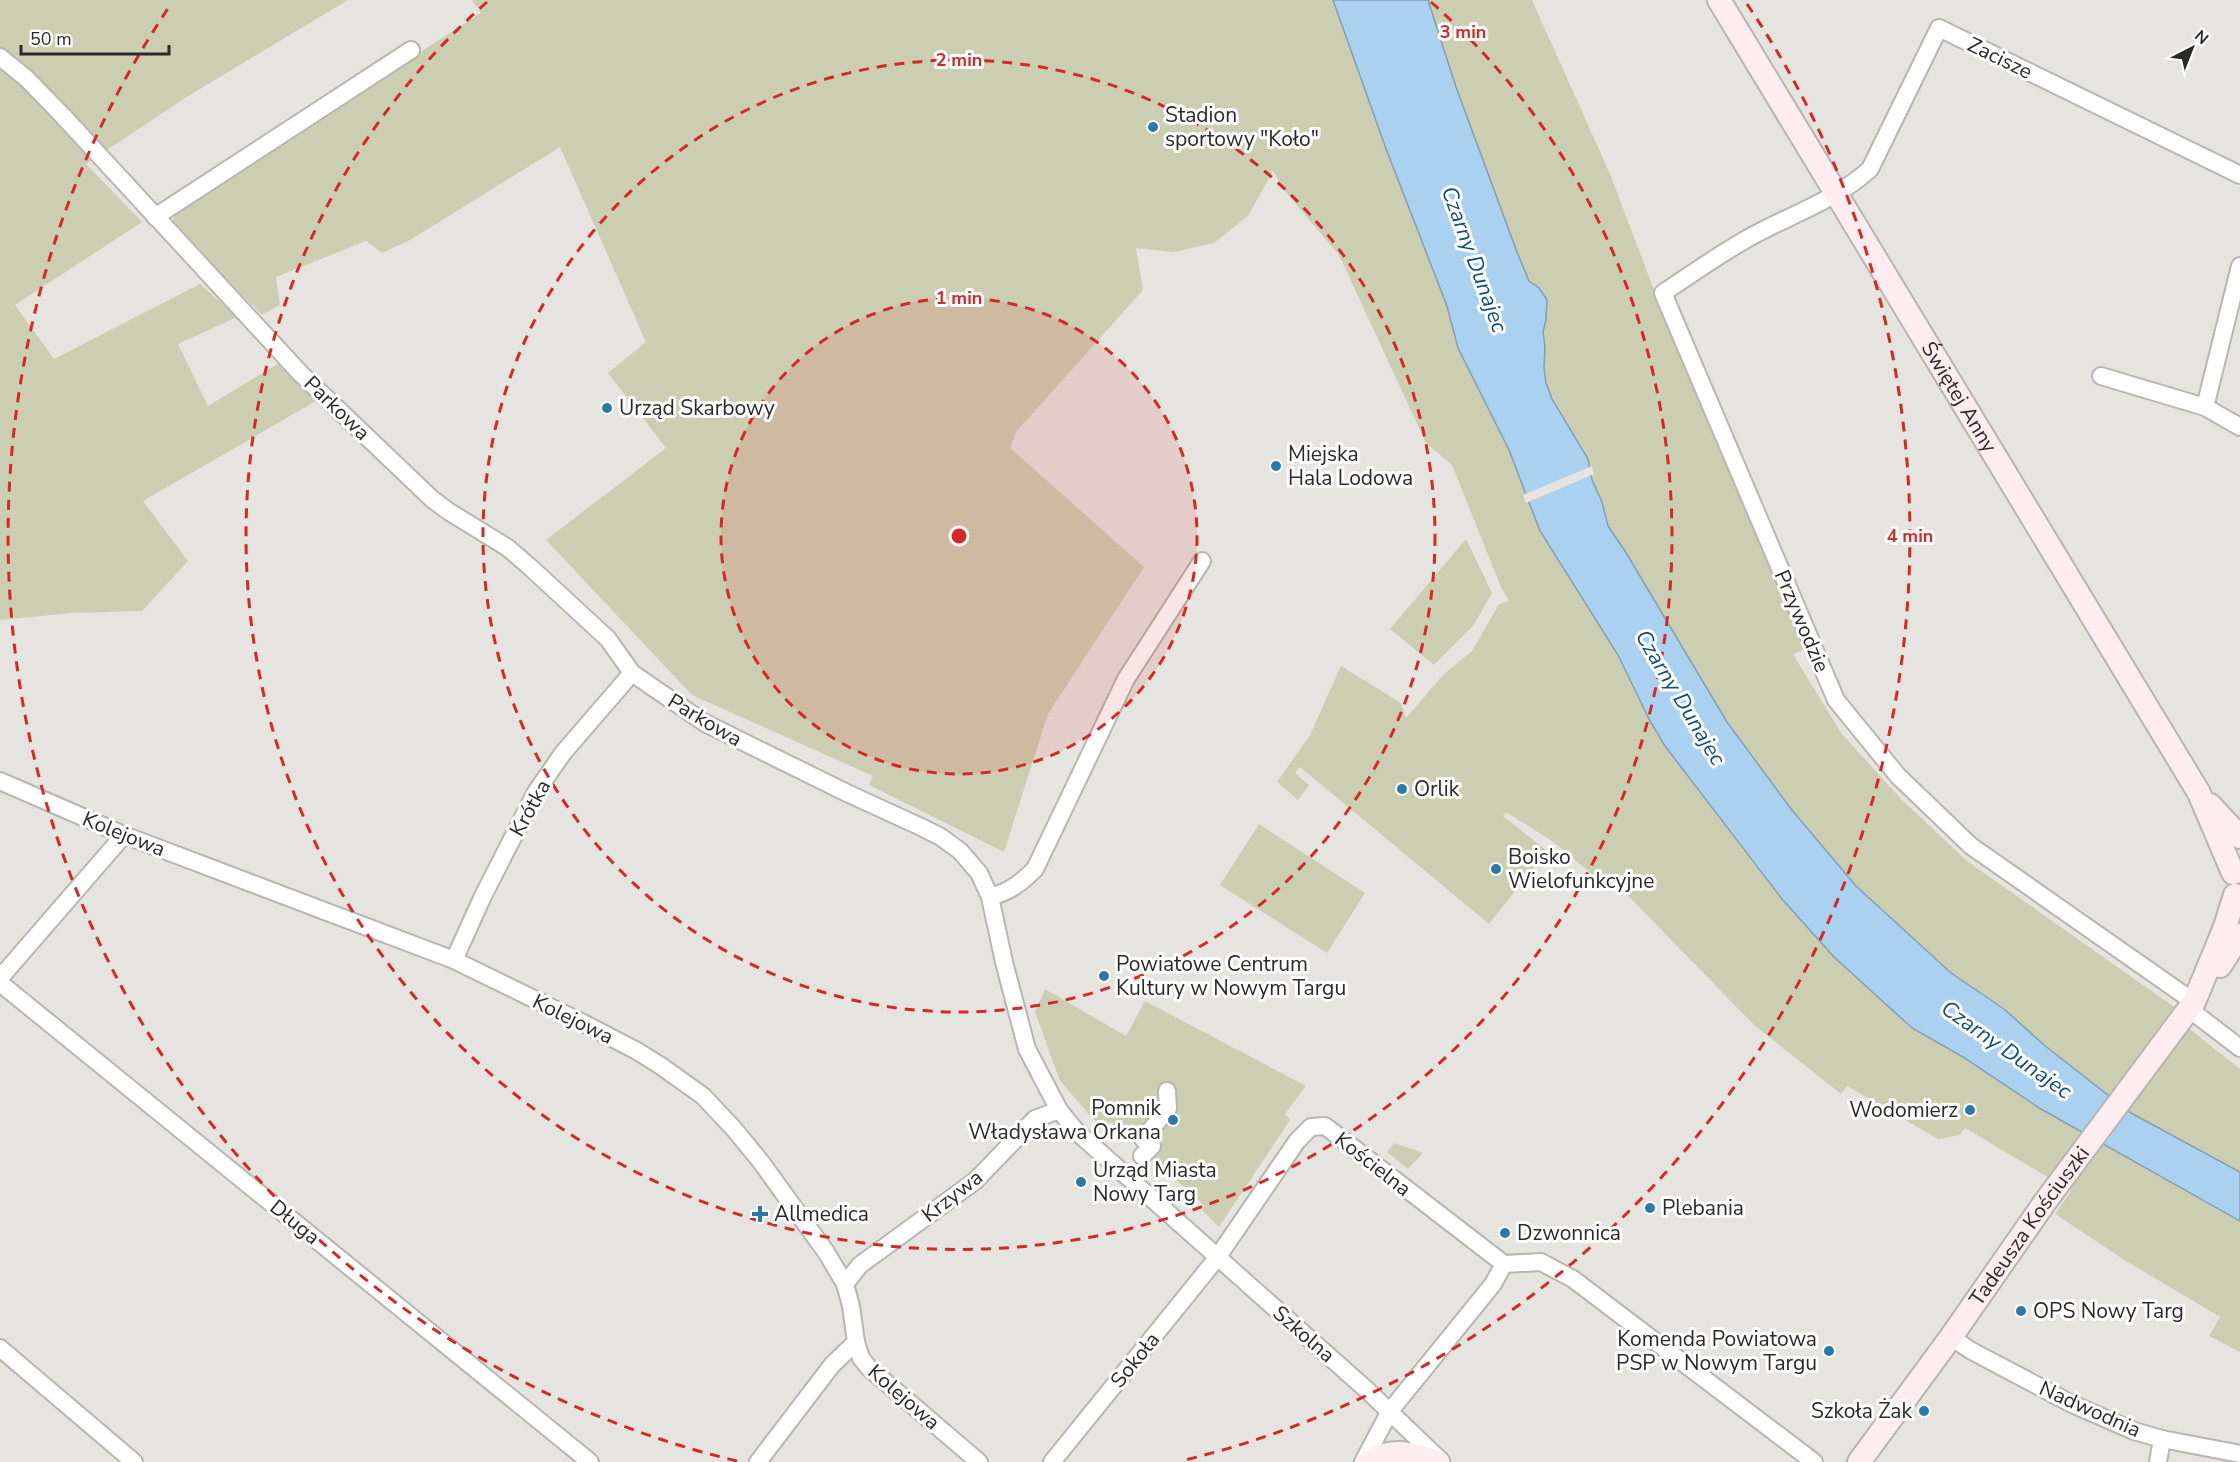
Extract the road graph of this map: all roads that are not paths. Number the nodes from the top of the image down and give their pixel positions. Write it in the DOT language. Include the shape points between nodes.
graph roads {
  1 [pos="1719,0"];
  2 [pos="411,50"];
  3 [pos="0,57"];
  4 [pos="2240,175"];
  5 [pos="1836,194"];
  6 [pos="155,217"];
  7 [pos="2240,266"];
  8 [pos="2101,376"];
  9 [pos="2205,407"];
  10 [pos="2240,427"];
  11 [pos="1202,561"];
  12 [pos="632,673"];
  13 [pos="0,781"];
  14 [pos="2199,793"];
  15 [pos="124,835"];
  16 [pos="2240,837"];
  17 [pos="2237,883"];
  18 [pos="990,897"];
  19 [pos="2240,935"];
  20 [pos="454,960"];
  21 [pos="0,978"];
  22 [pos="0,983"];
  23 [pos="2192,1004"];
  24 [pos="2240,1048"];
  25 [pos="1167,1091"];
  26 [pos="1059,1110"];
  27 [pos="1142,1156"];
  28 [pos="1217,1258"];
  29 [pos="1504,1264"];
  30 [pos="845,1284"];
  31 [pos="1951,1337"];
  32 [pos="856,1342"];
  33 [pos="0,1348"];
  34 [pos="1390,1411"];
  35 [pos="2162,1438"];
  36 [pos="2240,1454"];
  37 [pos="134,1462"];
  38 [pos="590,1462"];
  39 [pos="758,1462"];
  40 [pos="979,1462"];
  41 [pos="1052,1462"];
  42 [pos="1364,1462"];
  43 [pos="1369,1462"];
  44 [pos="1440,1462"];
  45 [pos="1814,1462"];
  46 [pos="1859,1462"];
  47 [pos="2158,1462"];
  1 -- 5 [label="street, Świętej Anny"];
  2 -- 6 [label="street"];
  3 -- 6 [label="street, Parkowa" via="63,116"];
  4 -- 5 [label="street, Zacisze" via="1939,28 1870,169"];
  5 -- 14 [label="street, Świętej Anny"];
  5 -- 23 [label="street, Przywodzie" via="1745,240 1663,293 1836,700 1898,776 1971,846"];
  6 -- 12 [label="street, Parkowa" via="330,403 432,499 507,548 565,597 608,639"];
  7 -- 9 [label="street"];
  8 -- 9 [label="street"];
  9 -- 10 [label="street"];
  11 -- 18 [label="street" via="1126,679 1035,870 1021,884"];
  12 -- 18 [label="street, Parkowa" via="705,723 940,837 979,873"];
  12 -- 20 [label="street, Krótka" via="563,753 536,792"];
  13 -- 15 [label="street, Kolejowa"];
  14 -- 16 [label="street, Świętej Anny"];
  14 -- 17 [label="street, Świętej Anny"];
  15 -- 20 [label="street, Kolejowa"];
  15 -- 21 [label="street"];
  17 -- 23 [label="street, Tadeusza Kościuszki" via="2225,927"];
  18 -- 26 [label="street, Parkowa" via="1028,1049"];
  19 -- 23 [label="street, Tadeusza Kościuszki"];
  20 -- 30 [label="street, Kolejowa" via="637,1051 703,1096 760,1162"];
  22 -- 38 [label="street, Długa"];
  23 -- 24 [label="street"];
  23 -- 31 [label="street, Tadeusza Kościuszki"];
  25 -- 27 [label="street" via="1168,1109 1143,1139 1152,1146"];
  26 -- 28 [label="street, Szkolna" via="1076,1131"];
  26 -- 30 [label="street, Krzywa" via="1035,1119 975,1181 860,1265"];
  28 -- 29 [label="street, Kościelna" via="1297,1141 1311,1127 1325,1126"];
  28 -- 34 [label="street, Szkolna"];
  28 -- 41 [label="street, Sokoła"];
  29 -- 34 [label="street" via="1493,1284"];
  29 -- 45 [label="street" via="1541,1262 1573,1279"];
  30 -- 32 [label="street, Kolejowa"];
  31 -- 35 [label="street, Nadwodnia" via="2072,1404 2134,1431"];
  31 -- 46 [label="street, Tadeusza Kościuszki"];
  32 -- 39 [label="street" via="832,1365"];
  32 -- 40 [label="street, Kolejowa" via="861,1359 869,1368"];
  33 -- 37 [label="street"];
  34 -- 42 [label="street"];
  34 -- 44 [label="street, Szkolna"];
  35 -- 36 [label="street, Nadwodnia"];
  35 -- 47 [label="street"];
  43 -- 44 [label="street" via="1399,1451"];
}
